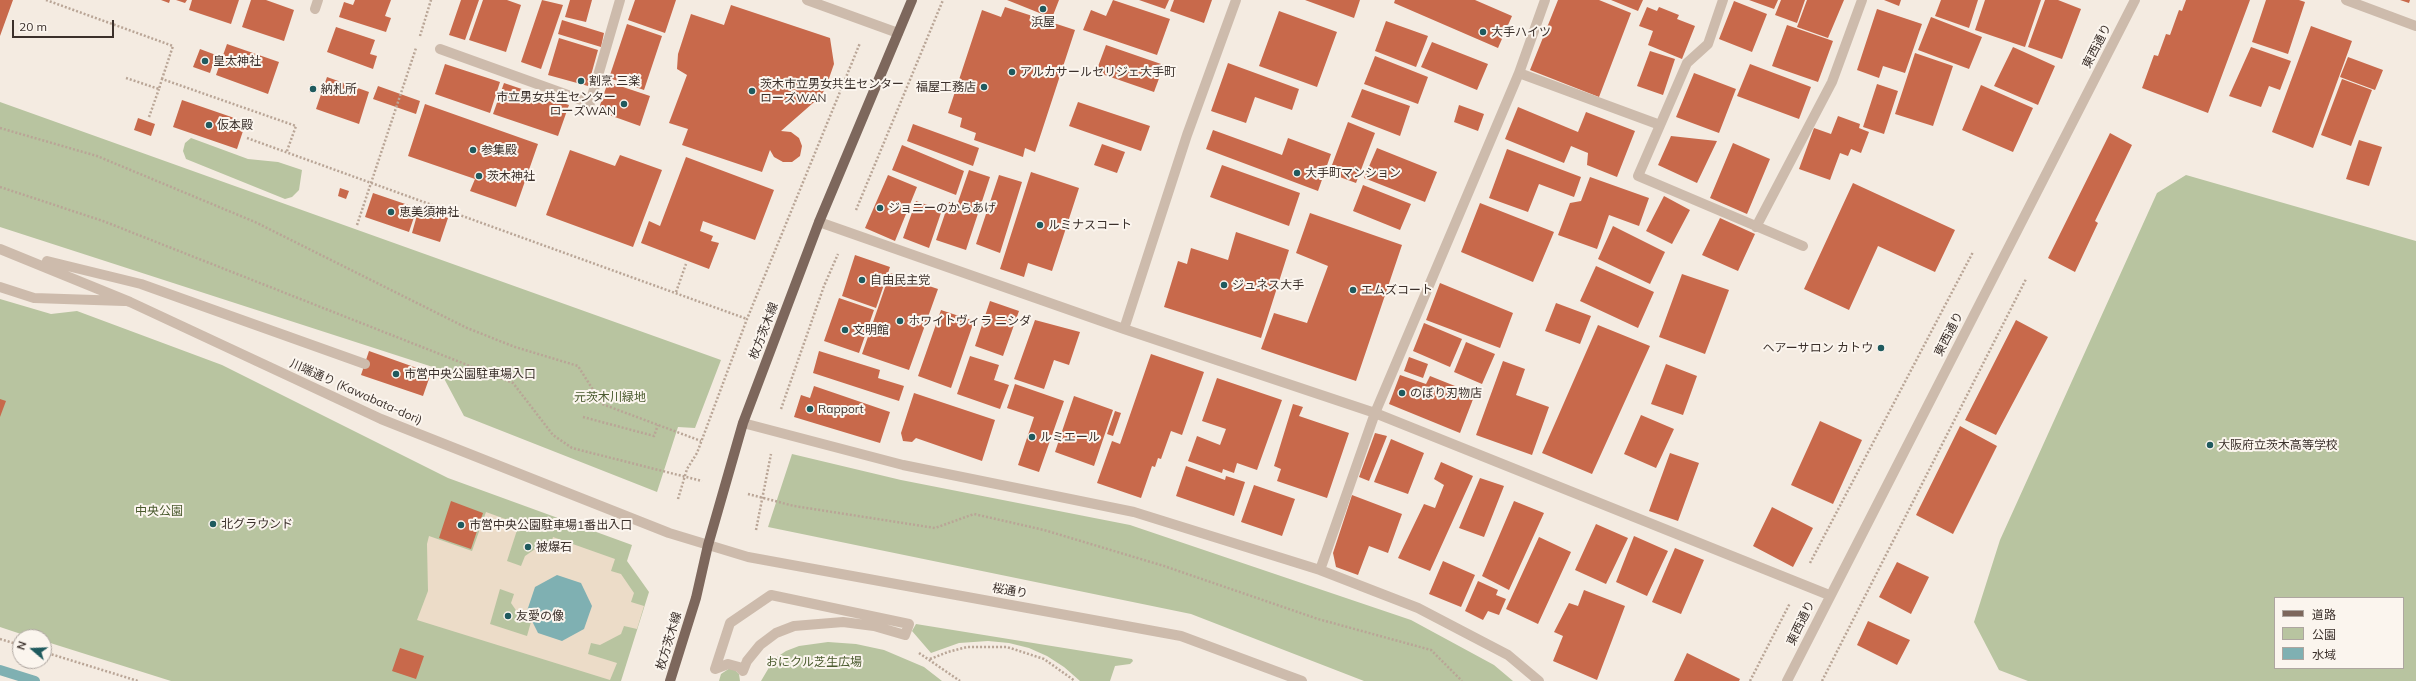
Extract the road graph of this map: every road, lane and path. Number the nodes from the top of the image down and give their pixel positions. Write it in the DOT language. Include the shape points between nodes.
graph roads {
  1 [pos="46,0"];
  2 [pos="431,0"];
  3 [pos="620,0"];
  4 [pos="807,0"];
  5 [pos="912,0"];
  6 [pos="1236,0"];
  7 [pos="1545,0"];
  8 [pos="1723,0"];
  9 [pos="1862,0"];
  10 [pos="2135,0"];
  11 [pos="2346,0"];
  12 [pos="868,22"];
  13 [pos="2416,26"];
  14 [pos="898,33"];
  15 [pos="419,37"];
  16 [pos="417,44"];
  17 [pos="440,49"];
  18 [pos="1519,74"];
  19 [pos="126,78"];
  20 [pos="162,79"];
  21 [pos="159,89"];
  22 [pos="148,117"];
  23 [pos="1660,125"];
  24 [pos="0,128"];
  25 [pos="246,138"];
  26 [pos="287,151"];
  27 [pos="372,183"];
  28 [pos="819,222"];
  29 [pos="357,224"];
  30 [pos="1756,227"];
  31 [pos="1803,246"];
  32 [pos="0,249"];
  33 [pos="1973,252"];
  34 [pos="18,254"];
  35 [pos="686,264"];
  36 [pos="2026,279"];
  37 [pos="0,287"];
  38 [pos="676,292"];
  39 [pos="130,302"];
  40 [pos="747,319"];
  41 [pos="1124,329"];
  42 [pos="365,364"];
  43 [pos="1375,413"];
  44 [pos="582,417"];
  45 [pos="743,423"];
  46 [pos="658,425"];
  47 [pos="701,441"];
  48 [pos="771,454"];
  49 [pos="678,499"];
  50 [pos="756,530"];
  51 [pos="708,545"];
  52 [pos="1320,570"];
  53 [pos="1800,584"];
  54 [pos="1829,595"];
  55 [pos="0,639"];
  56 [pos="12,643"];
  57 [pos="52,654"];
  58 [pos="929,660"];
  59 [pos="723,665"];
  60 [pos="138,681"];
  61 [pos="670,681"];
  62 [pos="1075,681"];
  63 [pos="1302,681"];
  64 [pos="1539,681"];
  65 [pos="1750,681"];
  66 [pos="1787,681"];
  67 [pos="1822,681"];
  1 -- 20 [label="path" via="174,46"];
  2 -- 15 [label="path"];
  3 -- 17 [label="street" via="590,103"];
  4 -- 12 [label="street"];
  5 -- 14 [label="main road, 枚方茨木線"];
  6 -- 41 [label="street" via="1187,134"];
  7 -- 18 [label="street"];
  8 -- 23 [label="street" via="1708,44 1686,63"];
  9 -- 30 [label="street" via="1832,82"];
  10 -- 54 [label="street, 東西通り"];
  11 -- 13 [label="street"];
  12 -- 14 [label="street"];
  12 -- 40 [label="path"];
  14 -- 28 [label="main road, 枚方茨木線"];
  16 -- 27 [label="path"];
  18 -- 23 [label="street"];
  18 -- 43 [label="street"];
  19 -- 21 [label="path"];
  20 -- 21 [label="path"];
  20 -- 26 [label="path" via="296,126"];
  21 -- 22 [label="path"];
  23 -- 30 [label="street" via="1638,176"];
  24 -- 46 [label="path" via="97,156 255,222 467,328 515,347 578,366 602,404"];
  25 -- 26 [label="path"];
  26 -- 27 [label="path"];
  27 -- 29 [label="path"];
  27 -- 38 [label="path"];
  28 -- 41 [label="street"];
  28 -- 45 [label="main road, 枚方茨木線"];
  30 -- 31 [label="street"];
  32 -- 34 [label="street, 川端通り (Kawabata-dori)"];
  33 -- 53 [label="path"];
  34 -- 39 [label="street, 川端通り (Kawabata-dori)"];
  34 -- 42 [label="street" via="141,284"];
  35 -- 38 [label="path"];
  36 -- 67 [label="path"];
  37 -- 39 [label="street" via="34,298"];
  38 -- 40 [label="path"];
  39 -- 51 [label="street, 川端通り (Kawabata-dori)" via="381,419 669,533"];
  40 -- 47 [label="path"];
  41 -- 43 [label="street"];
  43 -- 52 [label="street"];
  43 -- 53 [label="street"];
  44 -- 46 [label="path" via="654,436"];
  45 -- 51 [label="main road, 枚方茨木線"];
  45 -- 52 [label="street" via="903,465 1134,512"];
  46 -- 47 [label="path"];
  47 -- 49 [label="path" via="687,469"];
  48 -- 50 [label="path"];
  51 -- 61 [label="main road, 枚方茨木線" via="696,598"];
  51 -- 63 [label="street, 桜通り" via="748,556 1181,636"];
  52 -- 64 [label="street" via="1418,608 1508,655"];
  53 -- 54 [label="street"];
  53 -- 65 [label="path"];
  54 -- 66 [label="street, 東西通り"];
  55 -- 56 [label="path"];
  57 -- 60 [label="path"];
  58 -- 62 [label="path" via="968,647 1007,647 1044,659"];
  59 -- 59 [label="street" via="715,669 730,623 771,595 909,624 905,635 874,626 843,622 794,626 776,633 760,645 743,671 734,665"];
}
